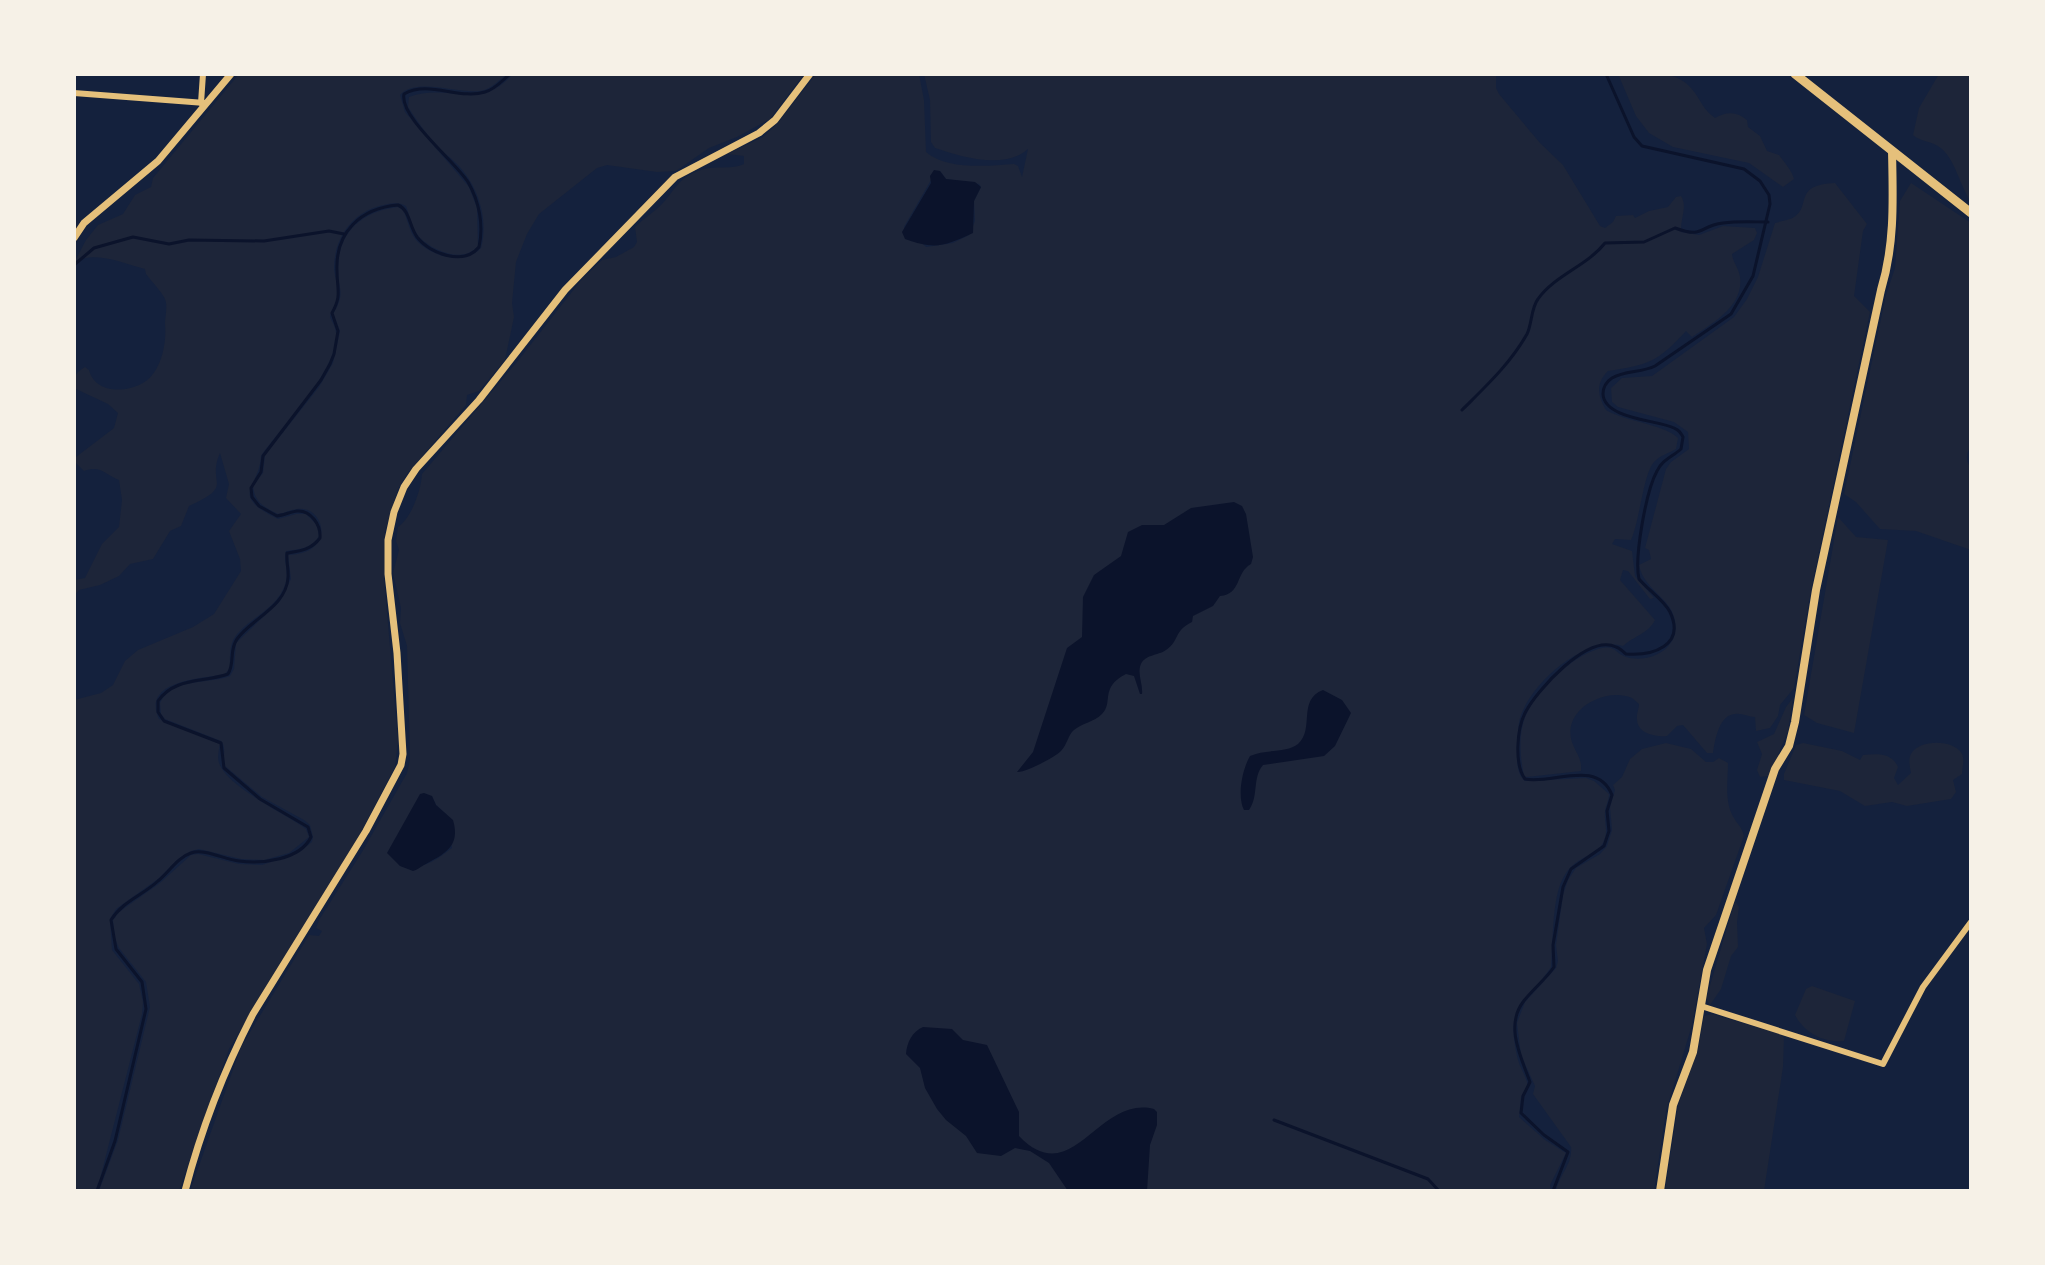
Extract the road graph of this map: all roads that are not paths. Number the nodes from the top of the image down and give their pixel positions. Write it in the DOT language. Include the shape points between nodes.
graph roads {
  1 [pos="203,74"];
  2 [pos="231,74"];
  3 [pos="810,74"];
  4 [pos="1795,74"];
  5 [pos="74,93"];
  6 [pos="203,103"];
  7 [pos="1892,151"];
  8 [pos="1971,213"];
  9 [pos="74,238"];
  10 [pos="1970,927"];
  11 [pos="1701,1006"];
  12 [pos="185,1191"];
  13 [pos="1660,1191"];
  1 -- 6 [label="street"];
  2 -- 6 [label="street"];
  3 -- 12 [label="street" via="759,133 675,177 565,290 404,487 388,540 401,765 253,1014 219,1089"];
  4 -- 7 [label="main road"];
  5 -- 6 [label="street"];
  6 -- 9 [label="street" via="158,161 84,223"];
  7 -- 8 [label="main road"];
  7 -- 11 [label="main road" via="1890,262 1816,590 1795,722 1720,924"];
  10 -- 11 [label="street" via="1923,987 1883,1064"];
  11 -- 13 [label="main road" via="1693,1052 1673,1105"];
}
